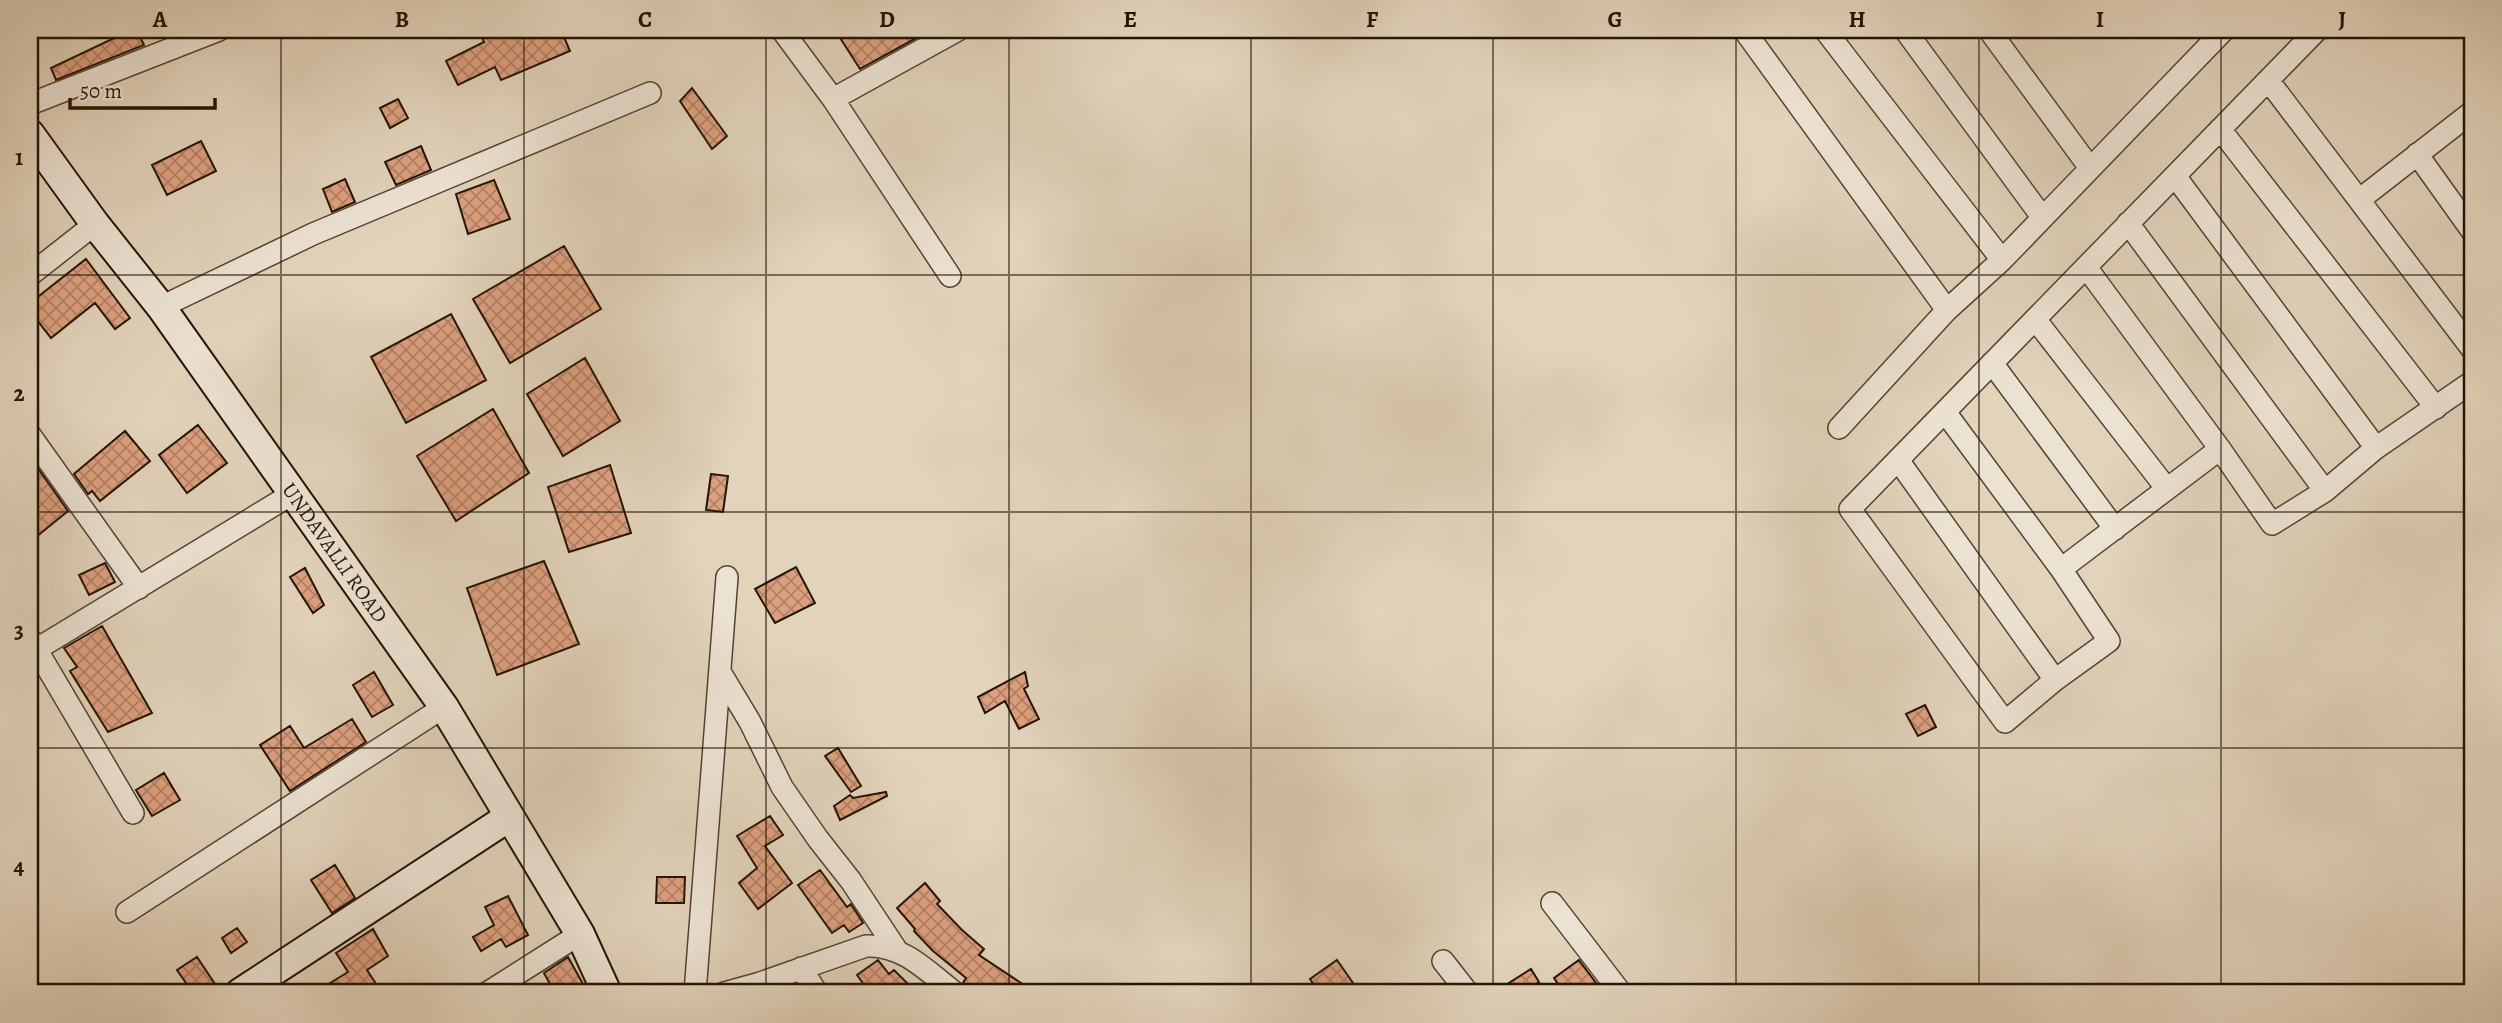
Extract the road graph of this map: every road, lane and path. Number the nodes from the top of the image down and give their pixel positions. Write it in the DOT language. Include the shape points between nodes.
graph roads {
  1 [pos="219,30"];
  2 [pos="782,30"];
  3 [pos="958,30"];
  4 [pos="1744,30"];
  5 [pos="1825,30"];
  6 [pos="1905,30"];
  7 [pos="1989,30"];
  8 [pos="2224,30"];
  9 [pos="2317,30"];
  10 [pos="2268,80"];
  11 [pos="650,93"];
  12 [pos="833,99"];
  13 [pos="30,104"];
  14 [pos="2472,114"];
  15 [pos="2220,129"];
  16 [pos="30,134"];
  17 [pos="2417,155"];
  18 [pos="2090,168"];
  19 [pos="2175,176"];
  20 [pos="2359,200"];
  21 [pos="2042,217"];
  22 [pos="2129,223"];
  23 [pos="95,224"];
  24 [pos="2472,231"];
  25 [pos="2002,260"];
  26 [pos="2086,267"];
  27 [pos="30,275"];
  28 [pos="950,276"];
  29 [pos="161,307"];
  30 [pos="1947,310"];
  31 [pos="2035,319"];
  32 [pos="2472,349"];
  33 [pos="1992,363"];
  34 [pos="2472,382"];
  35 [pos="2436,408"];
  36 [pos="1945,412"];
  37 [pos="1839,428"];
  38 [pos="30,435"];
  39 [pos="2376,448"];
  40 [pos="2220,449"];
  41 [pos="1898,460"];
  42 [pos="2167,489"];
  43 [pos="2325,491"];
  44 [pos="292,494"];
  45 [pos="2115,530"];
  46 [pos="2061,569"];
  47 [pos="727,577"];
  48 [pos="139,588"];
  49 [pos="33,643"];
  50 [pos="720,672"];
  51 [pos="2056,680"];
  52 [pos="444,706"];
  53 [pos="132,813"];
  54 [pos="509,817"];
  55 [pos="1552,903"];
  56 [pos="127,912"];
  57 [pos="580,934"];
  58 [pos="896,949"];
  59 [pos="1443,961"];
  60 [pos="801,968"];
  61 [pos="271,985"];
  62 [pos="240,993"];
  63 [pos="487,993"];
  64 [pos="607,993"];
  65 [pos="695,993"];
  66 [pos="704,993"];
  67 [pos="724,993"];
  68 [pos="817,993"];
  69 [pos="955,993"];
  70 [pos="1468,993"];
  71 [pos="1621,993"];
  1 -- 13 [label="street"];
  2 -- 12 [label="street"];
  3 -- 12 [label="street"];
  4 -- 30 [label="street"];
  5 -- 25 [label="street"];
  6 -- 21 [label="street"];
  7 -- 18 [label="street"];
  8 -- 18 [label="street"];
  9 -- 10 [label="street"];
  10 -- 15 [label="street"];
  10 -- 20 [label="street"];
  11 -- 29 [label="street" via="313,234"];
  12 -- 28 [label="street"];
  14 -- 17 [label="street"];
  15 -- 19 [label="street"];
  15 -- 35 [label="street"];
  16 -- 23 [label="main road, UNDAVALLI ROAD"];
  17 -- 20 [label="street"];
  17 -- 24 [label="street"];
  18 -- 21 [label="street"];
  19 -- 22 [label="street"];
  19 -- 39 [label="street"];
  20 -- 32 [label="street"];
  21 -- 25 [label="street"];
  22 -- 26 [label="street"];
  22 -- 43 [label="street"];
  23 -- 27 [label="street"];
  23 -- 29 [label="main road, UNDAVALLI ROAD"];
  25 -- 30 [label="street"];
  26 -- 31 [label="street"];
  26 -- 40 [label="street"];
  29 -- 44 [label="main road, UNDAVALLI ROAD"];
  30 -- 37 [label="street"];
  31 -- 33 [label="street"];
  31 -- 42 [label="street"];
  33 -- 36 [label="street"];
  33 -- 45 [label="street"];
  34 -- 35 [label="street"];
  35 -- 39 [label="street"];
  36 -- 41 [label="street"];
  36 -- 46 [label="street"];
  38 -- 48 [label="street"];
  39 -- 43 [label="street"];
  40 -- 42 [label="street"];
  40 -- 43 [label="street" via="2272,524"];
  41 -- 51 [label="street"];
  41 -- 51 [label="street" via="1850,509 2005,722"];
  42 -- 45 [label="street"];
  44 -- 48 [label="street"];
  44 -- 52 [label="main road, UNDAVALLI ROAD"];
  45 -- 46 [label="street"];
  46 -- 51 [label="street" via="2109,641"];
  47 -- 50 [label="street"];
  48 -- 49 [label="street"];
  49 -- 53 [label="street"];
  50 -- 58 [label="street" via="782,787"];
  50 -- 65 [label="street"];
  52 -- 54 [label="main road, UNDAVALLI ROAD"];
  52 -- 56 [label="street"];
  54 -- 57 [label="main road, UNDAVALLI ROAD"];
  54 -- 61 [label="main road"];
  55 -- 71 [label="street"];
  57 -- 63 [label="street"];
  57 -- 64 [label="main road, UNDAVALLI ROAD"];
  58 -- 60 [label="street" via="866,946"];
  58 -- 69 [label="street"];
  59 -- 70 [label="street"];
  60 -- 67 [label="street"];
  60 -- 68 [label="street"];
  61 -- 62 [label="main road"];
  65 -- 66 [label="street"];
}
